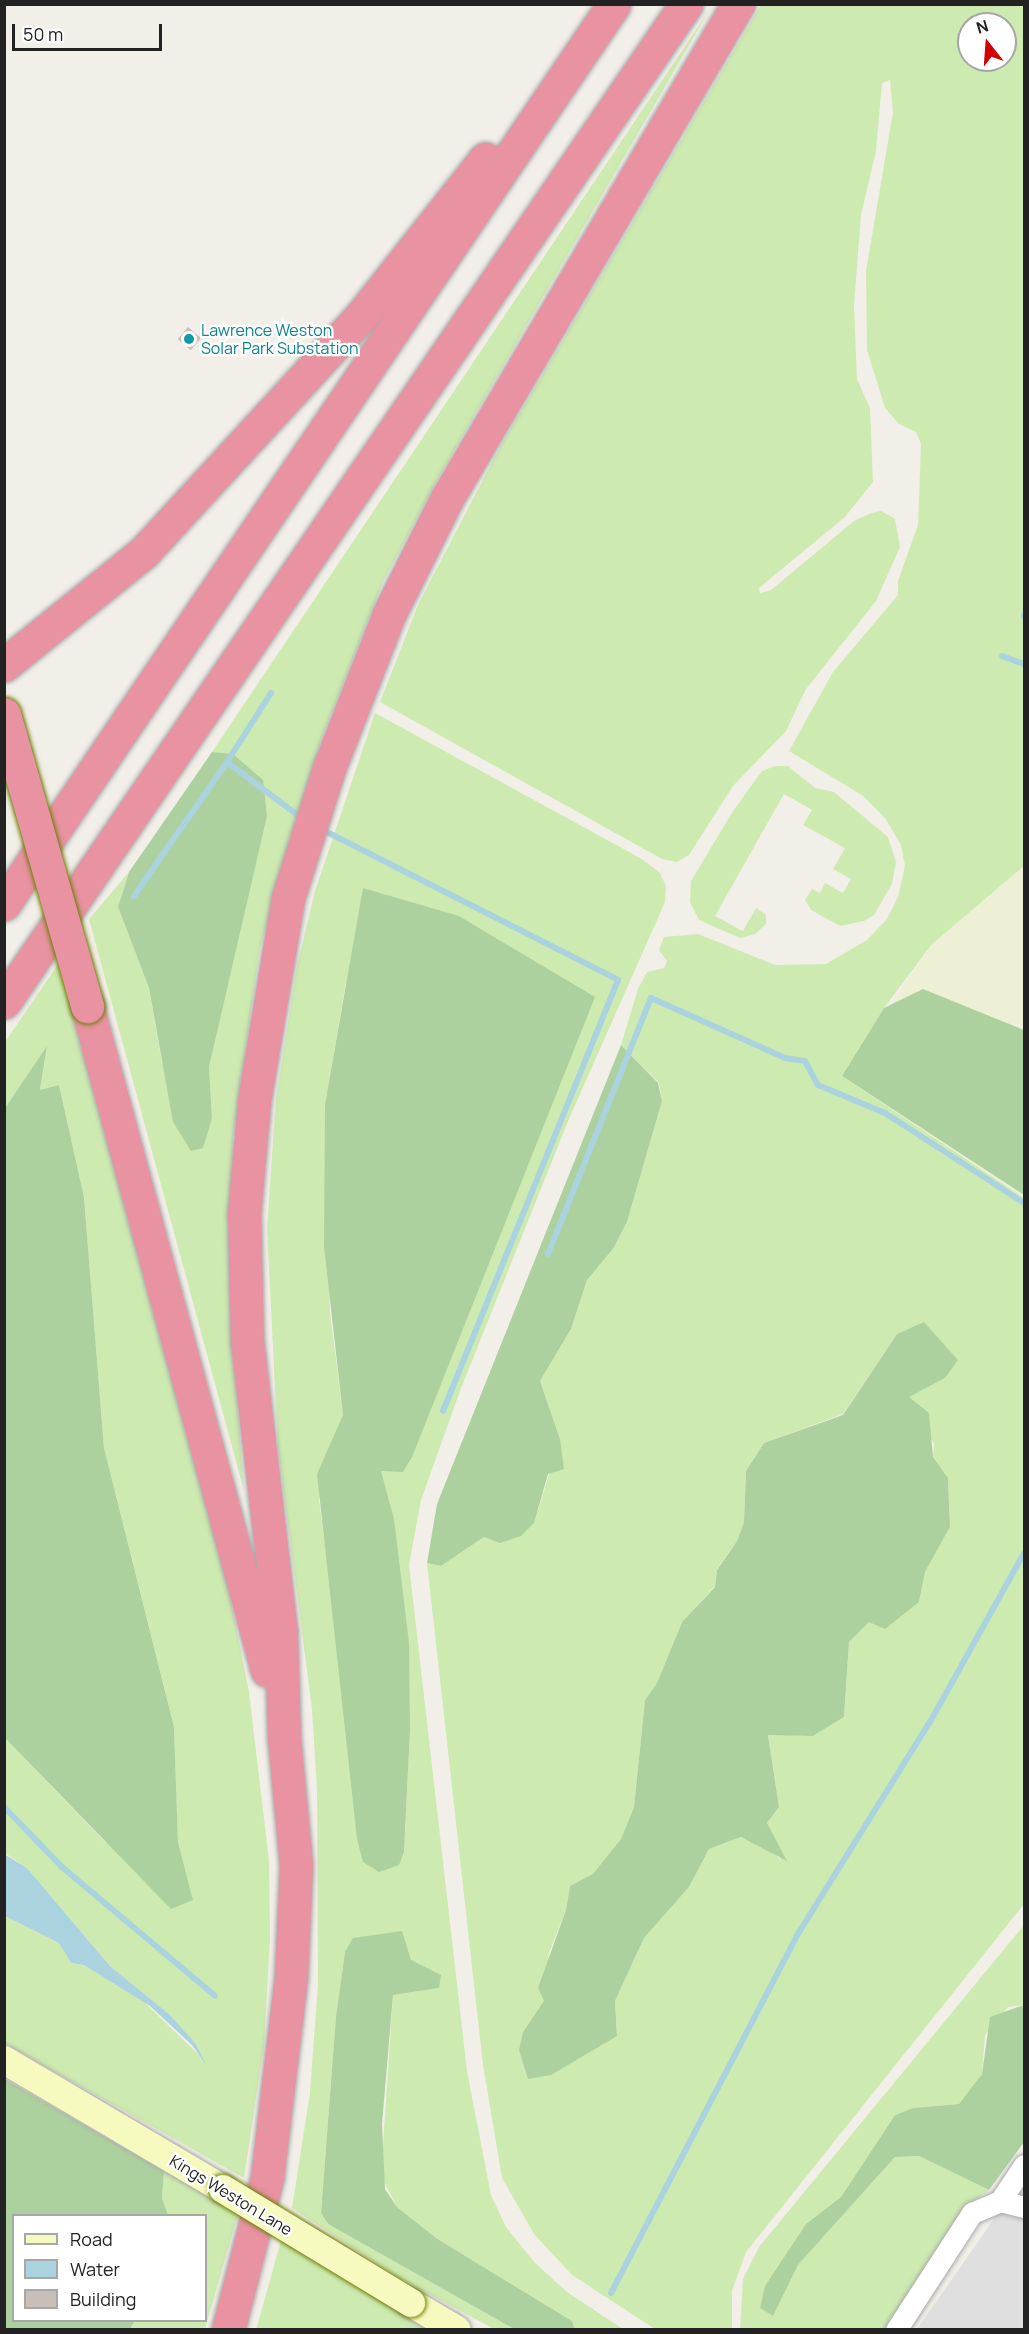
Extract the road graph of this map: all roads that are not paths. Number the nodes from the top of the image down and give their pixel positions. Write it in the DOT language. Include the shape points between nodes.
graph roads {
  1 [pos="607,4"];
  2 [pos="614,4"];
  3 [pos="686,4"];
  4 [pos="738,4"];
  5 [pos="4,665"];
  6 [pos="4,714"];
  7 [pos="4,904"];
  8 [pos="4,1002"];
  9 [pos="284,1738"];
  10 [pos="4,2060"];
  11 [pos="1024,2165"];
  12 [pos="1000,2201"];
  13 [pos="1024,2207"];
  14 [pos="228,2330"];
  15 [pos="457,2330"];
  16 [pos="896,2330"];
  1 -- 5 [label="highway" via="354,324 144,552"];
  2 -- 7 [label="highway"];
  3 -- 8 [label="highway"];
  4 -- 9 [label="highway" via="446,500 389,614 329,768 288,898 254,1101 244,1214 247,1342 281,1634"];
  6 -- 9 [label="highway, bridge" via="87,1006"];
  9 -- 14 [label="highway" via="296,1866 291,1976 267,2178"];
  10 -- 15 [label="street, Kings Weston Lane, bridge"];
  11 -- 12 [label="street"];
  12 -- 13 [label="street"];
  12 -- 16 [label="street" via="969,2216"];
}
